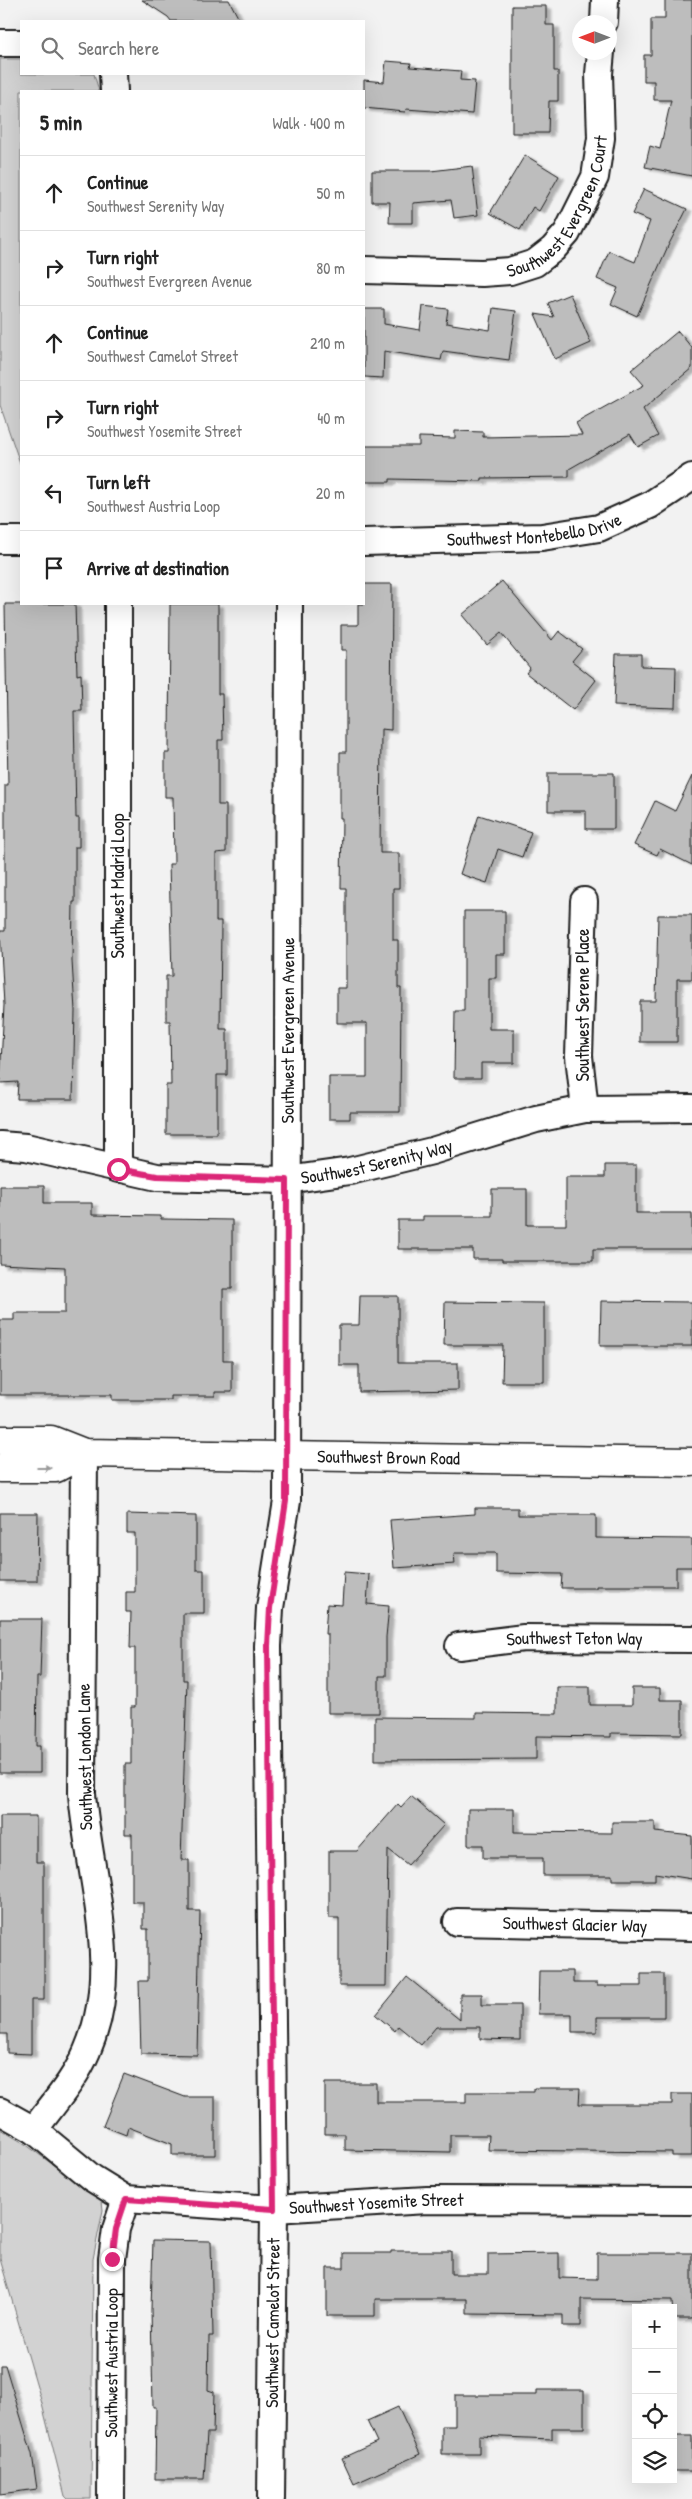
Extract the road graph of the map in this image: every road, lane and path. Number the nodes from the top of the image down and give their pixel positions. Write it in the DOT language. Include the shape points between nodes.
graph roads {
  1 [pos="605,0"];
  2 [pos="604,15"];
  3 [pos="0,43"];
  4 [pos="20,43"];
  5 [pos="600,60"];
  6 [pos="113,75"];
  7 [pos="114,90"];
  8 [pos="365,270"];
  9 [pos="692,477"];
  10 [pos="0,540"];
  11 [pos="20,540"];
  12 [pos="365,542"];
  13 [pos="118,605"];
  14 [pos="289,605"];
  15 [pos="584,901"];
  16 [pos="692,1108"];
  17 [pos="585,1109"];
  18 [pos="0,1146"];
  19 [pos="118,1169"];
  20 [pos="287,1180"];
  21 [pos="0,1440"];
  22 [pos="84,1453"];
  23 [pos="286,1457"];
  24 [pos="692,1462"];
  25 [pos="0,1468"];
  26 [pos="692,1639"];
  27 [pos="459,1646"];
  28 [pos="457,1922"];
  29 [pos="692,1927"];
  30 [pos="0,2111"];
  31 [pos="34,2130"];
  32 [pos="126,2199"];
  33 [pos="692,2201"];
  34 [pos="274,2209"];
  35 [pos="111,2499"];
  36 [pos="271,2499"];
  1 -- 2 [label="street"];
  3 -- 4 [label="street"];
  5 -- 8 [label="street, Southwest Evergreen Court" via="601,138 595,177 568,233 553,249 535,263 510,271"];
  6 -- 7 [label="street"];
  9 -- 12 [label="street, Southwest Montebello Drive" via="650,505 599,528 542,537"];
  10 -- 11 [label="street"];
  13 -- 19 [label="street, Southwest Madrid Loop"];
  14 -- 20 [label="street, Southwest Evergreen Avenue"];
  15 -- 17 [label="street, Southwest Serene Place" via="579,1056"];
  16 -- 17 [label="street, Southwest Serenity Way"];
  17 -- 20 [label="street, Southwest Serenity Way" via="350,1171"];
  18 -- 19 [label="street, Southwest Serenity Way" via="26,1147"];
  19 -- 20 [label="street, Southwest Serenity Way" via="157,1176"];
  20 -- 23 [label="street, Southwest Evergreen Avenue"];
  21 -- 22 [label="street, Southwest Brown Road" via="51,1440"];
  22 -- 23 [label="street, Southwest Brown Road"];
  25 -- 22 [label="street, Southwest Brown Road, one-way" via="56,1468"];
  22 -- 31 [label="street, Southwest London Lane" via="82,1794 105,1967 102,1996 87,2051 70,2081"];
  23 -- 24 [label="street, Southwest Brown Road"];
  23 -- 34 [label="street, Southwest Camelot Street" via="286,1501 270,1608 268,1646"];
  26 -- 27 [label="street, Southwest Teton Way" via="524,1638"];
  28 -- 29 [label="street, Southwest Glacier Way"];
  30 -- 31 [label="street, Southwest Yosemite Street"];
  31 -- 32 [label="street, Southwest Yosemite Street" via="92,2178"];
  32 -- 34 [label="street, Southwest Yosemite Street"];
  32 -- 35 [label="street, Southwest Austria Loop" via="116,2229 112,2259"];
  33 -- 34 [label="street, Southwest Yosemite Street" via="427,2200"];
  34 -- 36 [label="street, Southwest Camelot Street"];
}
